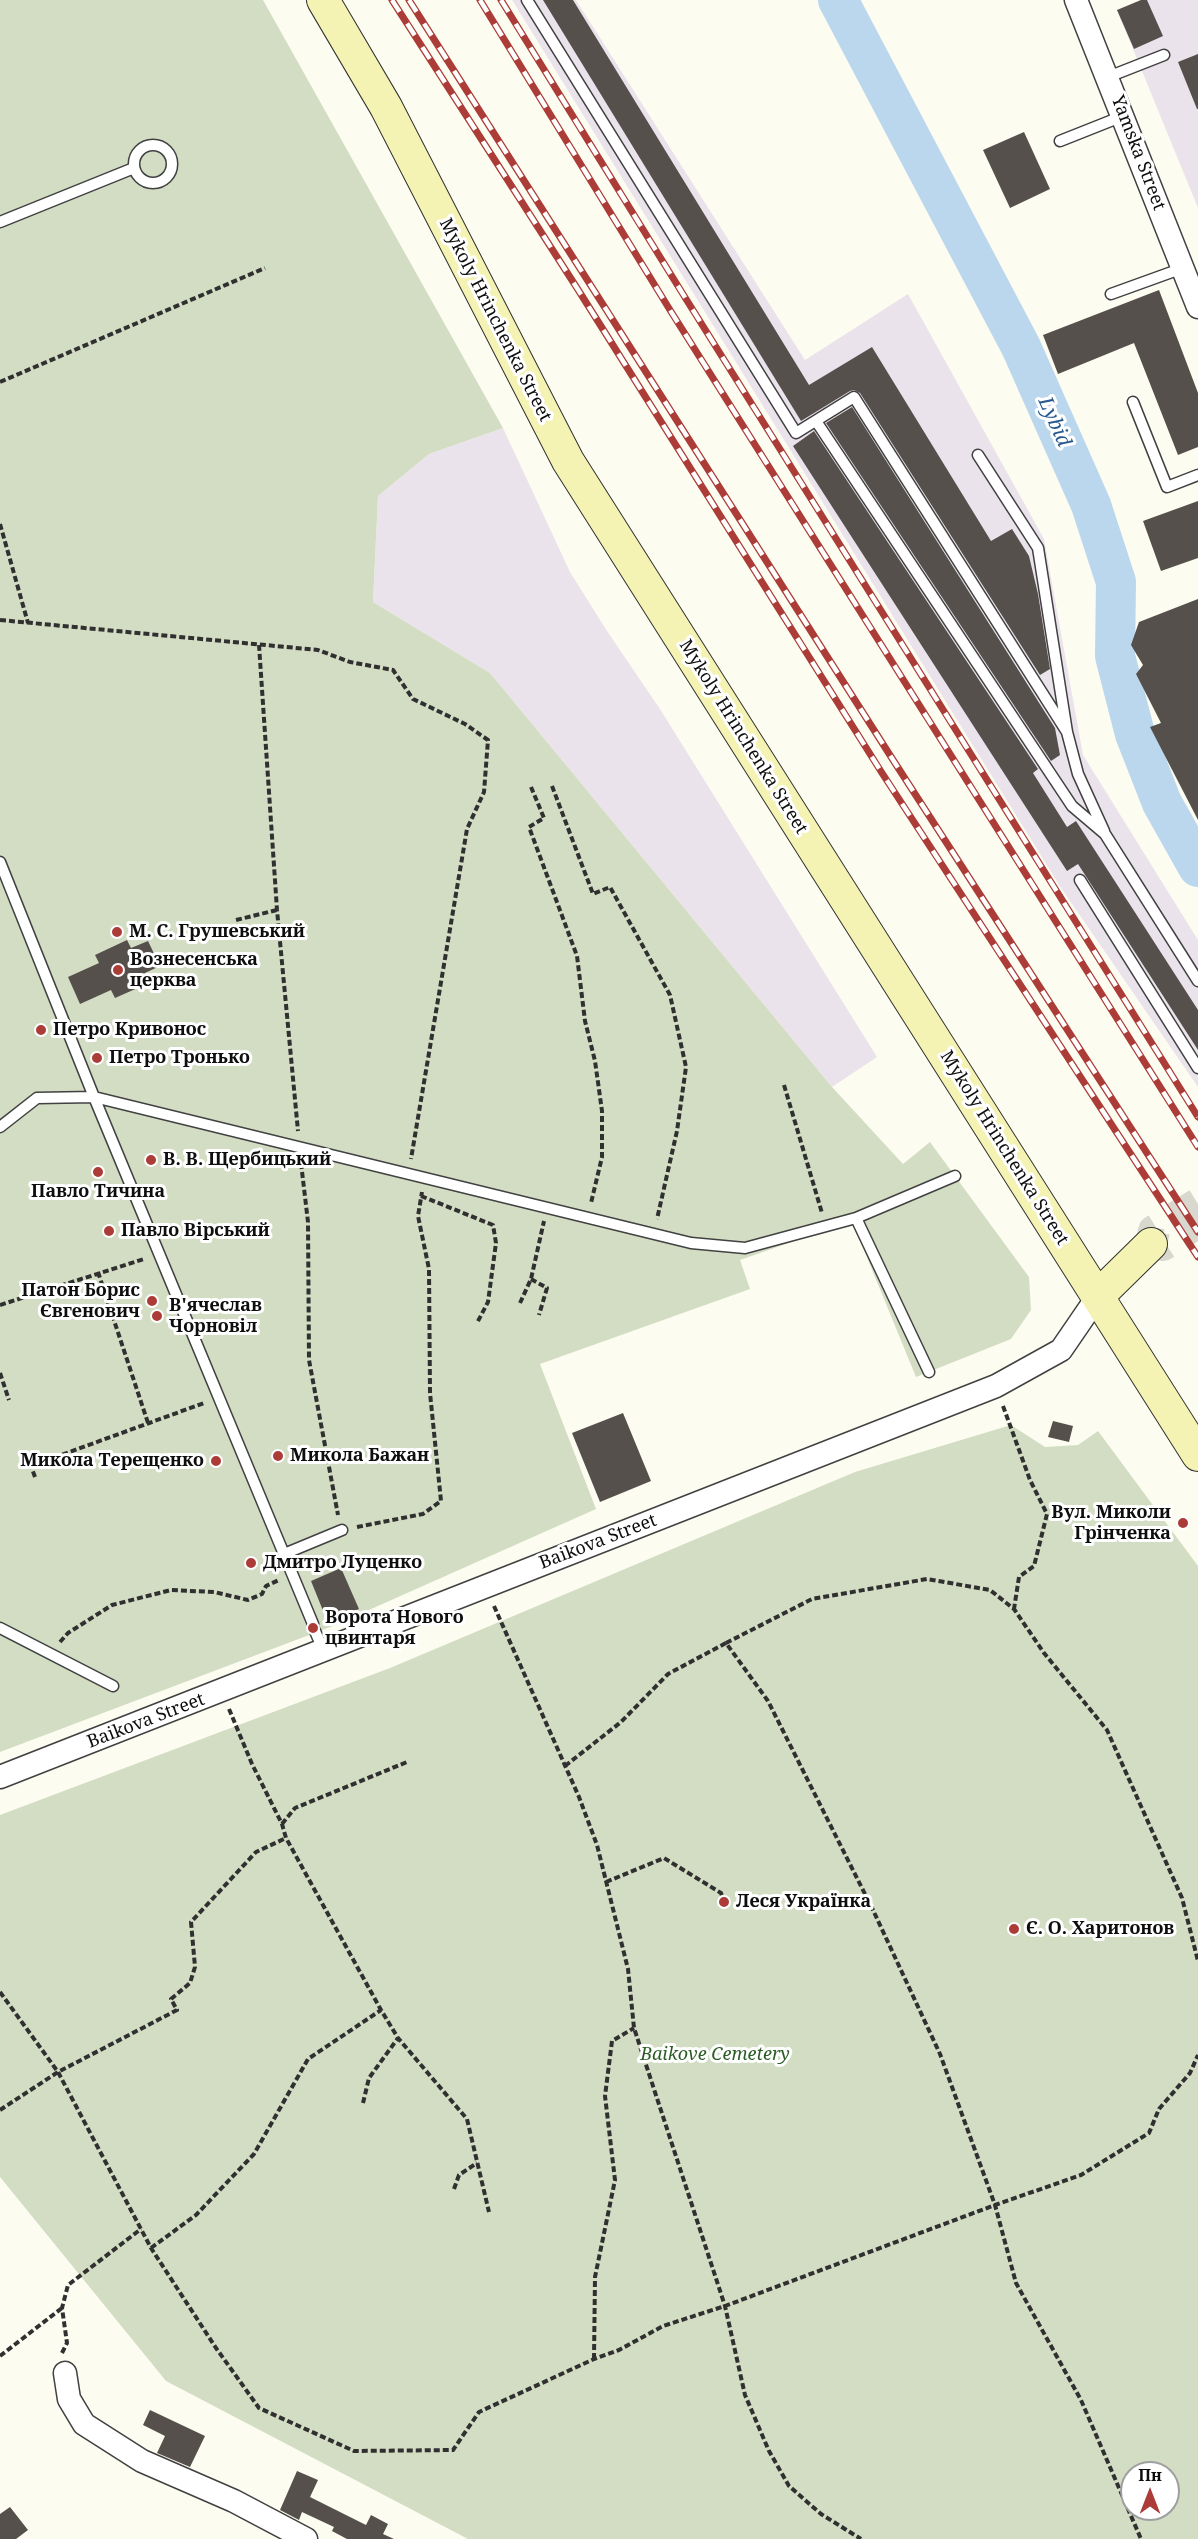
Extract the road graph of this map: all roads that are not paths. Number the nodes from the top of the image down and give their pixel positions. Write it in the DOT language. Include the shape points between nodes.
graph roads {
  1 [pos="323,0"];
  2 [pos="527,0"];
  3 [pos="1076,0"];
  4 [pos="1164,55"];
  5 [pos="1108,77"];
  6 [pos="1123,116"];
  7 [pos="1060,141"];
  8 [pos="134,168"];
  9 [pos="0,222"];
  10 [pos="1183,268"];
  11 [pos="1111,294"];
  12 [pos="1198,307"];
  13 [pos="1133,402"];
  14 [pos="816,421"];
  15 [pos="978,455"];
  16 [pos="1198,475"];
  17 [pos="1067,732"];
  18 [pos="1105,834"];
  19 [pos="0,862"];
  20 [pos="1080,880"];
  21 [pos="1198,981"];
  22 [pos="1198,1068"];
  23 [pos="94,1097"];
  24 [pos="0,1127"];
  25 [pos="956,1176"];
  26 [pos="856,1218"];
  27 [pos="1151,1244"];
  28 [pos="1098,1296"];
  29 [pos="928,1372"];
  30 [pos="1198,1455"];
  31 [pos="342,1530"];
  32 [pos="284,1554"];
  33 [pos="0,1628"];
  34 [pos="317,1636"];
  35 [pos="114,1686"];
  36 [pos="0,1778"];
  37 [pos="65,2373"];
  38 [pos="306,2539"];
  1 -- 28 [label="main road, Mykoly Hrinchenka Street" via="386,107 568,461"];
  2 -- 14 [label="lane" via="796,433"];
  3 -- 5 [label="street, Yamska Street"];
  4 -- 5 [label="lane"];
  5 -- 6 [label="street, Yamska Street"];
  6 -- 7 [label="lane"];
  6 -- 10 [label="street, Yamska Street"];
  8 -- 9 [label="lane"];
  10 -- 11 [label="lane"];
  10 -- 12 [label="street, Yamska Street"];
  13 -- 16 [label="lane" via="1167,486"];
  14 -- 17 [label="lane" via="854,397"];
  14 -- 18 [label="lane" via="1072,806"];
  15 -- 17 [label="lane" via="1038,548"];
  17 -- 18 [label="lane" via="1078,774"];
  18 -- 21 [label="lane"];
  19 -- 23 [label="lane"];
  20 -- 22 [label="lane"];
  23 -- 24 [label="lane" via="37,1098"];
  23 -- 26 [label="lane" via="691,1243 745,1248"];
  23 -- 32 [label="lane"];
  25 -- 26 [label="lane"];
  26 -- 29 [label="lane"];
  27 -- 28 [label="main road, Baikova Street"];
  28 -- 30 [label="main road, Mykoly Hrinchenka Street"];
  28 -- 34 [label="street, Baikova Street" via="1061,1350 996,1386 486,1586"];
  31 -- 32 [label="lane"];
  32 -- 34 [label="lane"];
  33 -- 35 [label="lane"];
  34 -- 36 [label="street, Baikova Street" via="222,1691"];
  37 -- 38 [label="street" via="69,2399 84,2424 142,2461 234,2501"];
}
